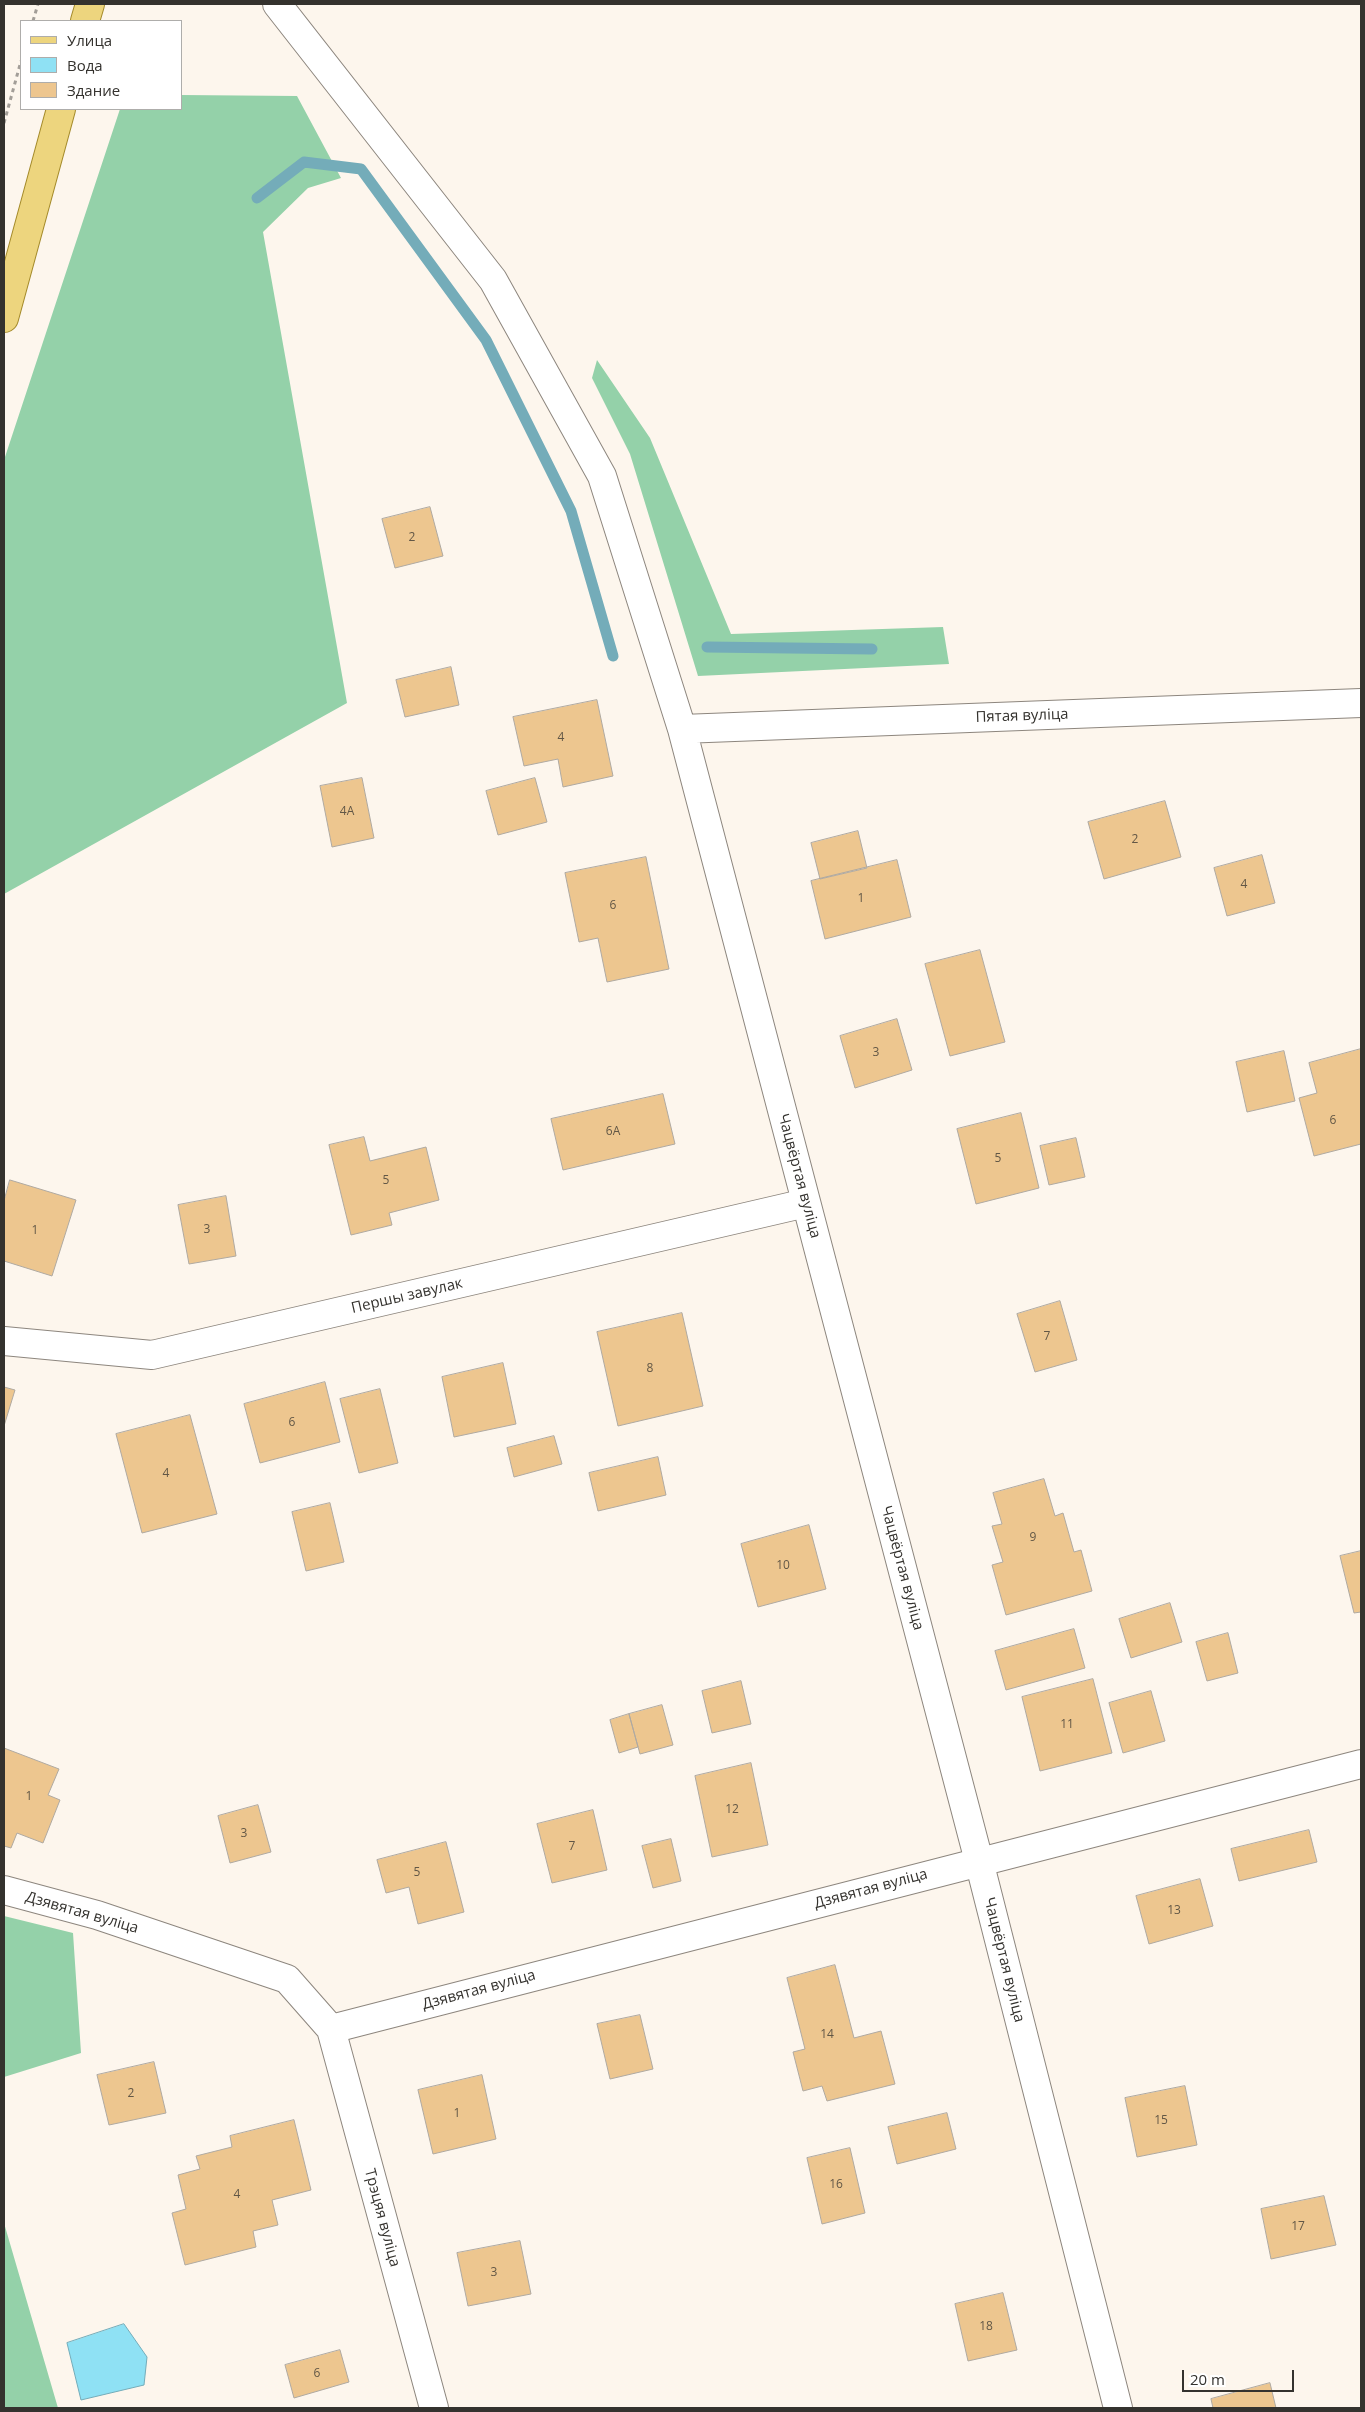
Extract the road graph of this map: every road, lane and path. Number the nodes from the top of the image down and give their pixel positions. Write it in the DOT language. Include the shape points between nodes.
graph roads {
  1 [pos="38,4"];
  2 [pos="90,4"];
  3 [pos="277,4"];
  4 [pos="32,20"];
  5 [pos="85,20"];
  6 [pos="20,65"];
  7 [pos="61,110"];
  8 [pos="4,123"];
  9 [pos="4,318"];
  10 [pos="1361,703"];
  11 [pos="682,728"];
  12 [pos="806,1203"];
  13 [pos="4,1341"];
  14 [pos="1361,1764"];
  15 [pos="979,1861"];
  16 [pos="4,1890"];
  17 [pos="331,2029"];
  18 [pos="434,2408"];
  19 [pos="1118,2408"];
  1 -- 4 [label="path"];
  2 -- 5 [label="main road"];
  3 -- 11 [label="street, Чацвёртая вуліца" via="503,297 602,476"];
  6 -- 8 [label="path"];
  7 -- 9 [label="main road"];
  10 -- 11 [label="street, Пятая вуліца"];
  11 -- 12 [label="street, Чацвёртая вуліца"];
  12 -- 13 [label="street, Першы завулак" via="152,1355"];
  12 -- 15 [label="street, Чацвёртая вуліца"];
  14 -- 15 [label="street, Дзявятая вуліца"];
  15 -- 17 [label="street, Дзявятая вуліца"];
  15 -- 19 [label="street, Чацвёртая вуліца"];
  16 -- 17 [label="street, Дзявятая вуліца" via="97,1915 287,1979"];
  17 -- 18 [label="street, Трэцяя вуліца"];
}
